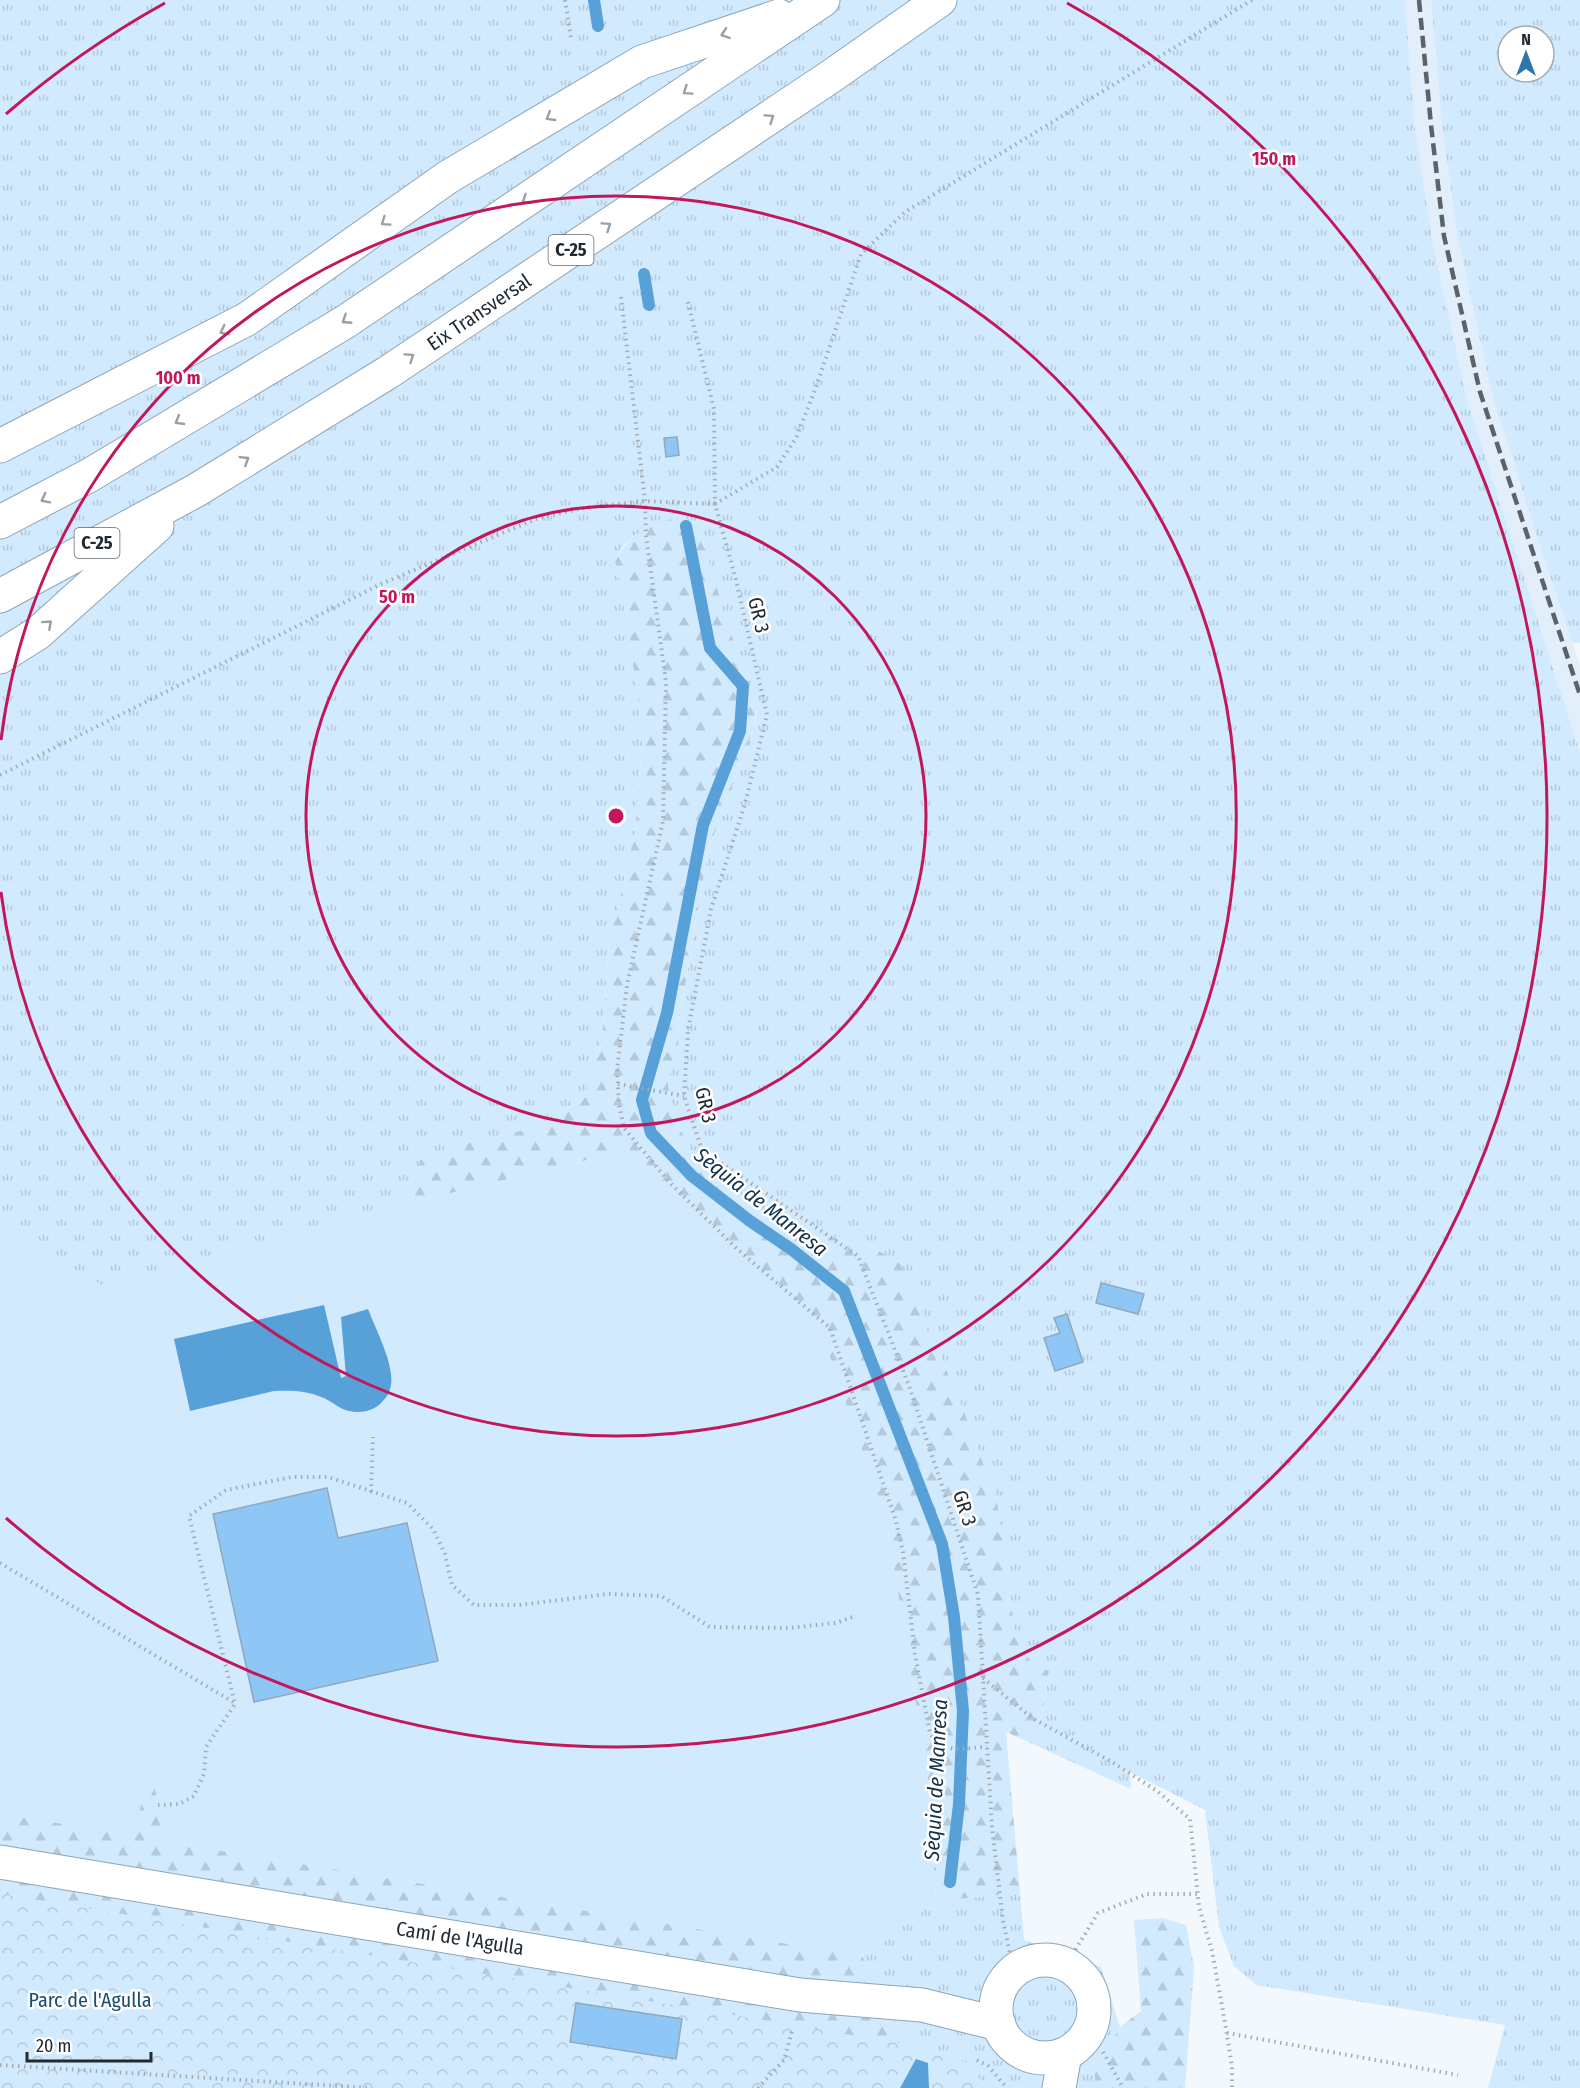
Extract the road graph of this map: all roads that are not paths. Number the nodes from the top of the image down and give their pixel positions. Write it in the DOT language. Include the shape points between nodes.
graph roads {
  1 [pos="940,0"];
  2 [pos="822,1"];
  3 [pos="0,446"];
  4 [pos="195,491"];
  5 [pos="0,522"];
  6 [pos="0,596"];
  7 [pos="0,657"];
  8 [pos="0,1862"];
  9 [pos="1004,1996"];
  10 [pos="1076,2043"];
  11 [pos="1033,2056"];
  12 [pos="1039,2088"];
  13 [pos="1059,2088"];
  4 -- 1 [label="main road, Eix Transversal / C-25, one-way" via="387,373"];
  2 -- 3 [label="main road, one-way" via="642,62 448,177 247,319"];
  2 -- 5 [label="main road, one-way" via="345,322 90,475"];
  4 -- 6 [label="main road, Eix Transversal / C-25"];
  7 -- 4 [label="main road, one-way" via="38,633"];
  8 -- 9 [label="main road, Camí de l'Agulla" via="800,1995 922,2005"];
  9 -- 10 [label="main road" via="1027,1965 1042,1960 1066,1965 1084,1980 1092,1994 1094,2018"];
  9 -- 11 [label="main road" via="1006,2038 1018,2050"];
  10 -- 11 [label="main road" via="1049,2058"];
  10 -- 13 [label="main road"];
  11 -- 12 [label="main road"];
}
